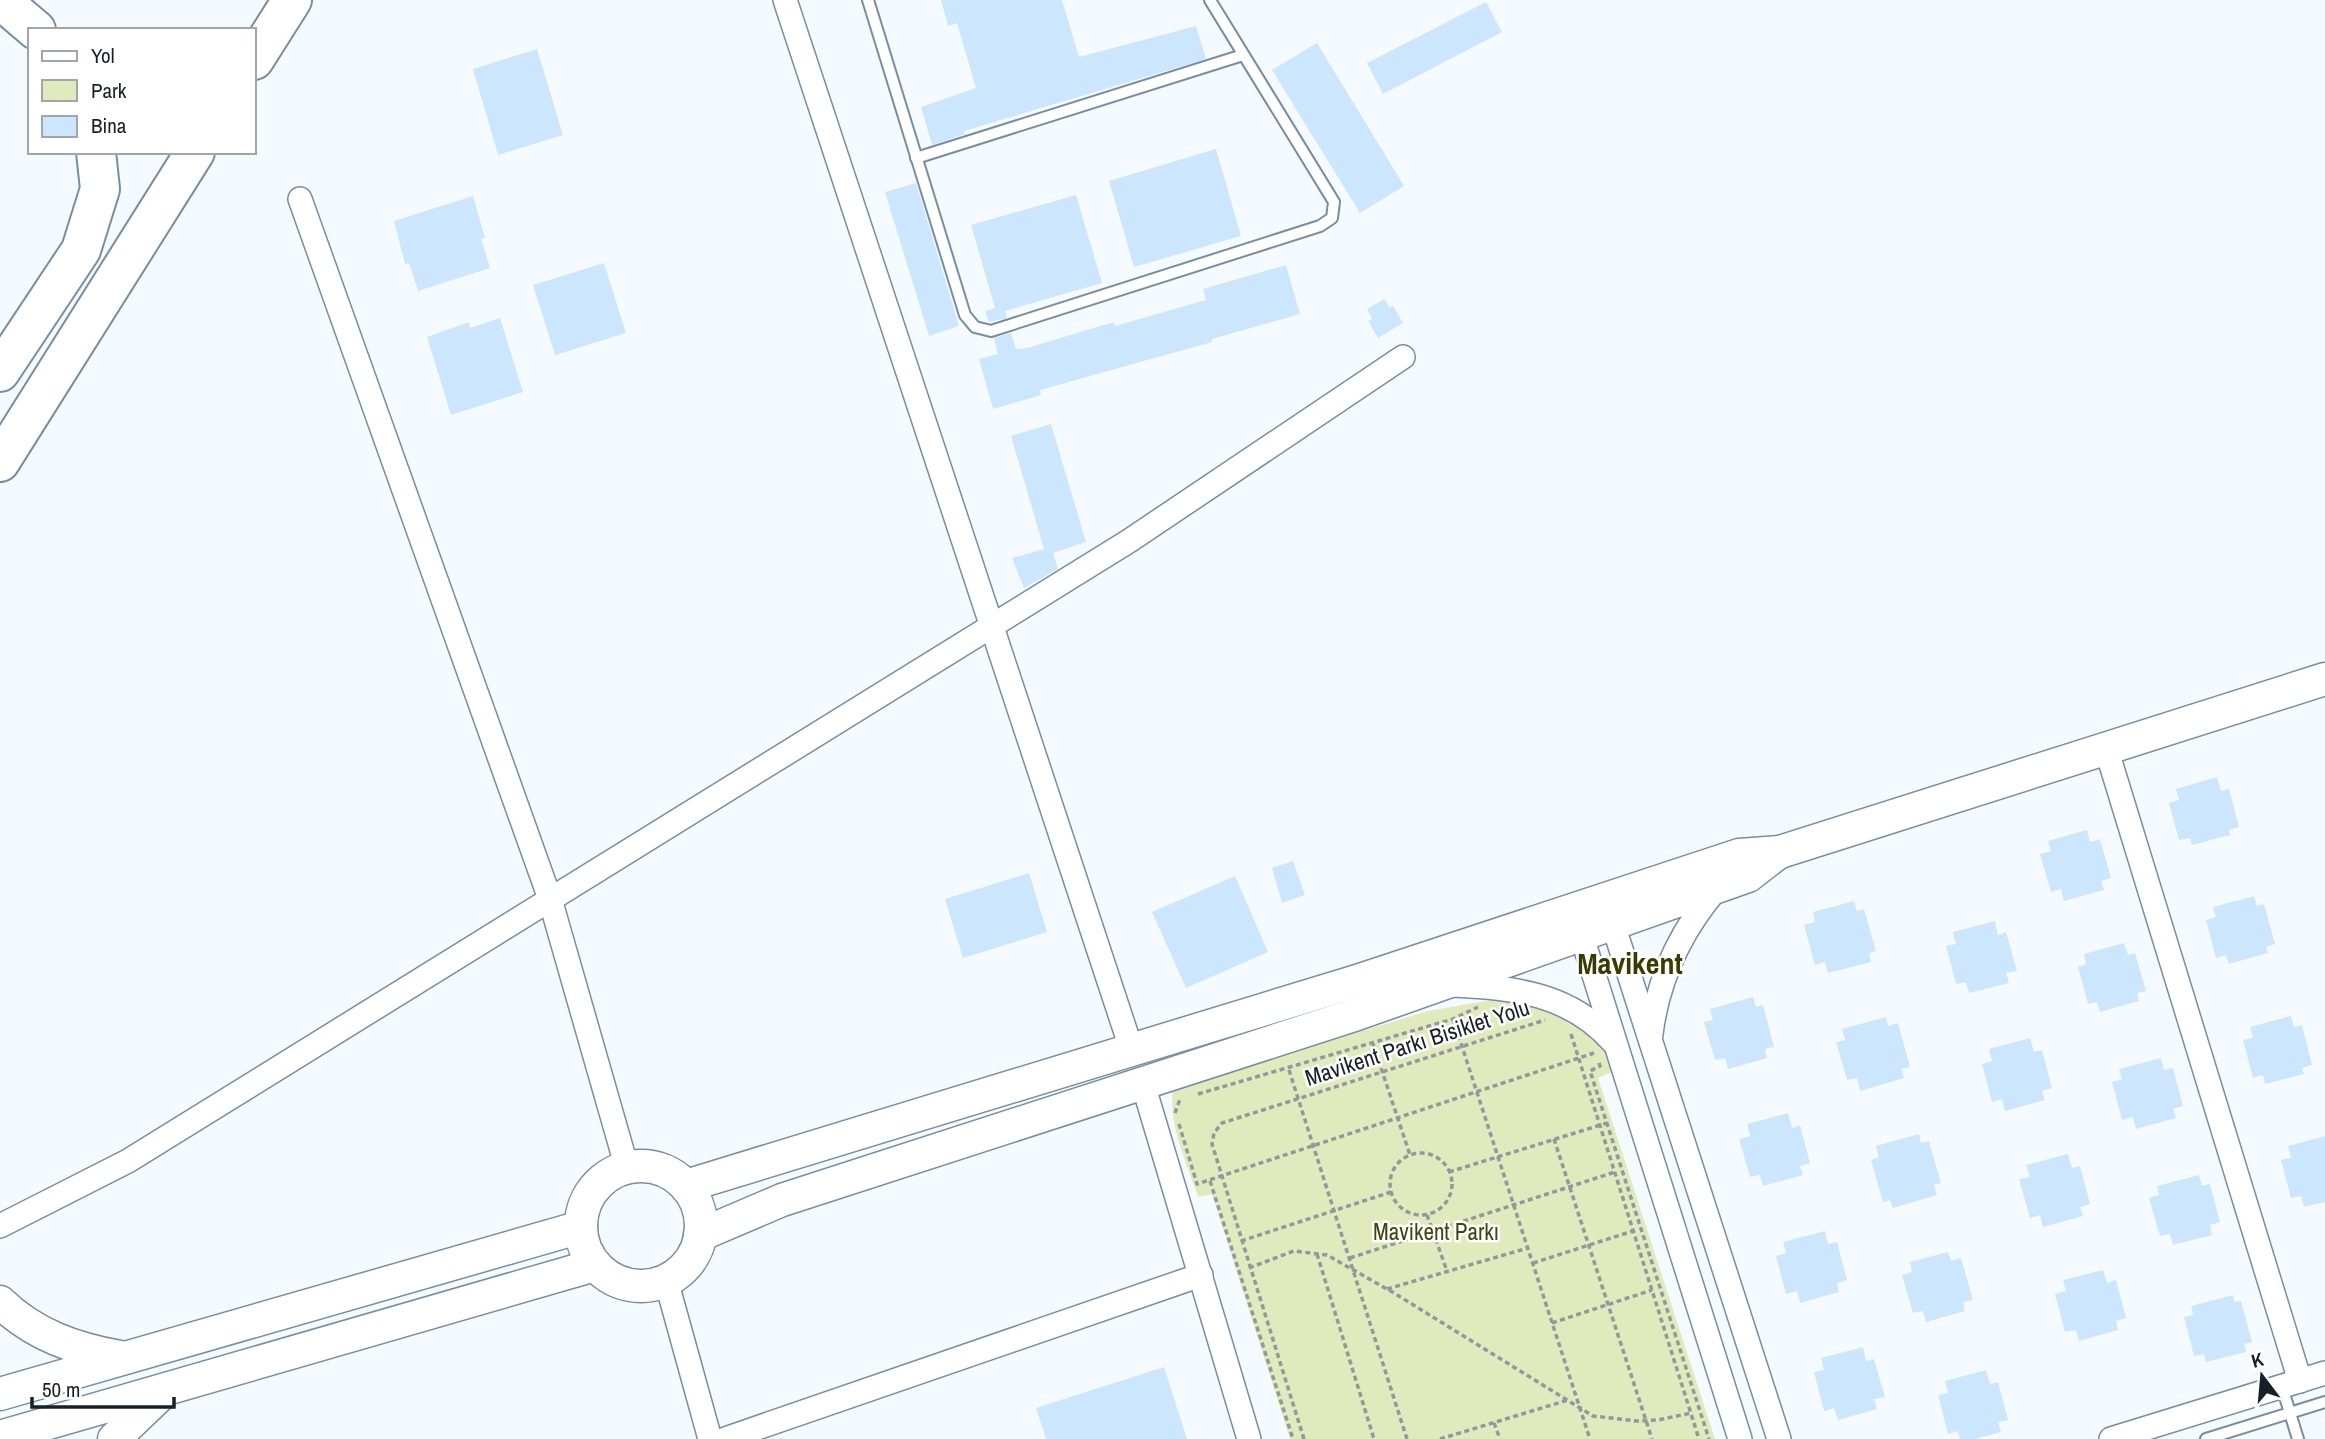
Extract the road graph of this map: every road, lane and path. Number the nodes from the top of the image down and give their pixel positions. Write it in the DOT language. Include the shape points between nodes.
graph roads {
  1 [pos="292,0"];
  2 [pos="785,0"];
  3 [pos="867,0"];
  4 [pos="1210,0"];
  5 [pos="0,4"];
  6 [pos="34,28"];
  7 [pos="1243,55"];
  8 [pos="256,57"];
  9 [pos="96,154"];
  10 [pos="194,154"];
  11 [pos="916,158"];
  12 [pos="300,199"];
  13 [pos="1403,357"];
  14 [pos="0,372"];
  15 [pos="0,462"];
  16 [pos="992,626"];
  17 [pos="2325,679"];
  18 [pos="2106,748"];
  19 [pos="1780,852"];
  20 [pos="1718,886"];
  21 [pos="550,900"];
  22 [pos="1609,912"];
  23 [pos="1577,923"];
  24 [pos="1440,985"];
  25 [pos="1490,1005"];
  26 [pos="1453,1019"];
  27 [pos="1552,1020"];
  28 [pos="1564,1026"];
  29 [pos="1651,1041"];
  30 [pos="1590,1042"];
  31 [pos="1373,1044"];
  32 [pos="1462,1046"];
  33 [pos="1617,1046"];
  34 [pos="1132,1051"];
  35 [pos="1594,1053"];
  36 [pos="1578,1058"];
  37 [pos="1289,1069"];
  38 [pos="1382,1072"];
  39 [pos="1143,1084"];
  40 [pos="1477,1091"];
  41 [pos="1299,1098"];
  42 [pos="1398,1118"];
  43 [pos="1607,1123"];
  44 [pos="1600,1125"];
  45 [pos="1554,1139"];
  46 [pos="1314,1146"];
  47 [pos="1410,1154"];
  48 [pos="1498,1157"];
  49 [pos="627,1168"];
  50 [pos="1449,1172"];
  51 [pos="1615,1172"];
  52 [pos="1221,1176"];
  53 [pos="1210,1180"];
  54 [pos="686,1186"];
  55 [pos="1569,1187"];
  56 [pos="1391,1192"];
  57 [pos="1514,1205"];
  58 [pos="1335,1210"];
  59 [pos="1427,1215"];
  60 [pos="0,1226"];
  61 [pos="581,1227"];
  62 [pos="1433,1231"];
  63 [pos="1633,1231"];
  64 [pos="700,1235"];
  65 [pos="1241,1241"];
  66 [pos="1588,1245"];
  67 [pos="1528,1248"];
  68 [pos="1317,1254"];
  69 [pos="1350,1258"];
  70 [pos="1533,1263"];
  71 [pos="595,1265"];
  72 [pos="1249,1268"];
  73 [pos="1354,1270"];
  74 [pos="1447,1271"];
  75 [pos="1201,1275"];
  76 [pos="666,1280"];
  77 [pos="1387,1289"];
  78 [pos="1652,1290"];
  79 [pos="0,1302"];
  80 [pos="1608,1304"];
  81 [pos="1552,1323"];
  82 [pos="125,1358"];
  83 [pos="2325,1373"];
  84 [pos="2291,1384"];
  85 [pos="169,1387"];
  86 [pos="0,1393"];
  87 [pos="1568,1400"];
  88 [pos="2325,1402"];
  89 [pos="1580,1407"];
  90 [pos="1691,1413"];
  91 [pos="2290,1413"];
  92 [pos="1646,1421"];
  93 [pos="1494,1423"];
  94 [pos="7,1437"];
  95 [pos="114,1439"];
  96 [pos="710,1439"];
  97 [pos="725,1439"];
  98 [pos="1249,1439"];
  99 [pos="1293,1439"];
  100 [pos="1304,1439"];
  101 [pos="1374,1439"];
  102 [pos="1407,1439"];
  103 [pos="1440,1439"];
  104 [pos="1500,1439"];
  105 [pos="1590,1439"];
  106 [pos="1652,1439"];
  107 [pos="1699,1439"];
  108 [pos="1709,1439"];
  109 [pos="1740,1439"];
  110 [pos="1779,1439"];
  111 [pos="2111,1439"];
  112 [pos="2206,1439"];
  113 [pos="2298,1439"];
  1 -- 8 [label="highway"];
  2 -- 16 [label="street"];
  3 -- 11 [label="lane"];
  4 -- 7 [label="lane"];
  5 -- 6 [label="highway"];
  7 -- 11 [label="lane"];
  7 -- 11 [label="lane" via="1334,202 1332,218 1320,226 991,331 971,324 965,315"];
  9 -- 14 [label="highway" via="100,189 81,250"];
  10 -- 15 [label="highway"];
  12 -- 21 [label="street"];
  13 -- 16 [label="street" via="1129,541"];
  16 -- 21 [label="street"];
  16 -- 34 [label="street"];
  17 -- 18 [label="main road"];
  18 -- 19 [label="main road"];
  18 -- 84 [label="street"];
  19 -- 20 [label="main road" via="1748,876"];
  19 -- 22 [label="main road" via="1739,855"];
  20 -- 22 [label="main road"];
  20 -- 29 [label="street" via="1672,956 1659,992"];
  21 -- 49 [label="street"];
  21 -- 60 [label="street" via="128,1161"];
  22 -- 23 [label="main road"];
  22 -- 29 [label="street"];
  23 -- 24 [label="main road"];
  23 -- 33 [label="street"];
  23 -- 34 [label="main road"];
  24 -- 33 [label="street" via="1503,987 1545,996 1586,1017"];
  24 -- 39 [label="main road"];
  25 -- 26 [label="path"];
  26 -- 31 [label="path"];
  26 -- 32 [label="path"];
  27 -- 32 [label="path, Mavikent Parkı Bisiklet Yolu"];
  28 -- 36 [label="path, Mavikent Parkı Bisiklet Yolu"];
  29 -- 110 [label="street"];
  30 -- 35 [label="path"];
  31 -- 37 [label="path"];
  31 -- 38 [label="path"];
  32 -- 38 [label="path, Mavikent Parkı Bisiklet Yolu"];
  32 -- 40 [label="path"];
  33 -- 109 [label="street"];
  34 -- 54 [label="main road"];
  35 -- 36 [label="path"];
  35 -- 43 [label="path" via="1600,1066 1590,1071"];
  36 -- 40 [label="path"];
  36 -- 44 [label="path, Mavikent Parkı Bisiklet Yolu"];
  37 -- 41 [label="path"];
  37 -- 53 [label="path" via="1178,1099 1175,1112 1198,1184"];
  38 -- 41 [label="path, Mavikent Parkı Bisiklet Yolu"];
  38 -- 42 [label="path"];
  39 -- 64 [label="main road" via="782,1200"];
  39 -- 75 [label="street"];
  40 -- 42 [label="path"];
  40 -- 48 [label="path"];
  41 -- 46 [label="path"];
  41 -- 52 [label="path, Mavikent Parkı Bisiklet Yolu" via="1222,1123 1212,1144"];
  42 -- 46 [label="path"];
  42 -- 47 [label="path"];
  43 -- 44 [label="path"];
  43 -- 108 [label="path"];
  44 -- 45 [label="path"];
  44 -- 51 [label="path, Mavikent Parkı Bisiklet Yolu"];
  45 -- 48 [label="path"];
  45 -- 55 [label="path"];
  46 -- 52 [label="path"];
  46 -- 58 [label="path"];
  47 -- 50 [label="path" via="1431,1154"];
  47 -- 56 [label="path" via="1393,1168"];
  48 -- 50 [label="path"];
  48 -- 57 [label="path"];
  49 -- 54 [label="main road" via="651,1166"];
  49 -- 61 [label="main road" via="596,1186 585,1202"];
  50 -- 59 [label="path" via="1450,1196"];
  51 -- 55 [label="path"];
  51 -- 63 [label="path, Mavikent Parkı Bisiklet Yolu"];
  52 -- 53 [label="path"];
  52 -- 65 [label="path, Mavikent Parkı Bisiklet Yolu"];
  53 -- 99 [label="path"];
  54 -- 64 [label="main road" via="697,1203"];
  55 -- 57 [label="path"];
  55 -- 66 [label="path"];
  56 -- 58 [label="path"];
  56 -- 59 [label="path" via="1399,1207"];
  57 -- 62 [label="path"];
  57 -- 67 [label="path"];
  58 -- 65 [label="path"];
  58 -- 69 [label="path"];
  59 -- 62 [label="path"];
  61 -- 71 [label="main road" via="582,1240"];
  61 -- 82 [label="main road"];
  62 -- 69 [label="path"];
  62 -- 74 [label="path"];
  63 -- 66 [label="path"];
  63 -- 78 [label="path, Mavikent Parkı Bisiklet Yolu"];
  64 -- 76 [label="main road" via="690,1261"];
  65 -- 72 [label="path, Mavikent Parkı Bisiklet Yolu"];
  66 -- 70 [label="path"];
  66 -- 80 [label="path"];
  67 -- 70 [label="path"];
  67 -- 74 [label="path"];
  68 -- 72 [label="path" via="1294,1251"];
  68 -- 73 [label="path"];
  68 -- 101 [label="path"];
  69 -- 73 [label="path"];
  70 -- 81 [label="path"];
  71 -- 76 [label="main road" via="619,1283 638,1287"];
  71 -- 85 [label="main road"];
  72 -- 100 [label="path, Mavikent Parkı Bisiklet Yolu"];
  73 -- 77 [label="path"];
  73 -- 102 [label="path"];
  74 -- 77 [label="path"];
  75 -- 97 [label="street"];
  75 -- 98 [label="street"];
  76 -- 96 [label="street"];
  77 -- 87 [label="path"];
  78 -- 80 [label="path"];
  78 -- 90 [label="path, Mavikent Parkı Bisiklet Yolu"];
  79 -- 82 [label="main road" via="58,1341"];
  80 -- 81 [label="path"];
  80 -- 92 [label="path"];
  81 -- 89 [label="path"];
  82 -- 86 [label="main road"];
  83 -- 84 [label="street"];
  84 -- 91 [label="lane"];
  84 -- 111 [label="street"];
  85 -- 94 [label="main road"];
  85 -- 95 [label="main road"];
  86 -- 94 [label="main road"];
  87 -- 89 [label="path"];
  87 -- 93 [label="path"];
  88 -- 91 [label="lane"];
  89 -- 92 [label="path" via="1610,1420"];
  89 -- 105 [label="path"];
  90 -- 92 [label="path"];
  90 -- 107 [label="path, Mavikent Parkı Bisiklet Yolu"];
  91 -- 112 [label="lane"];
  91 -- 113 [label="lane"];
  92 -- 106 [label="path"];
  93 -- 103 [label="path"];
  93 -- 104 [label="path"];
}
